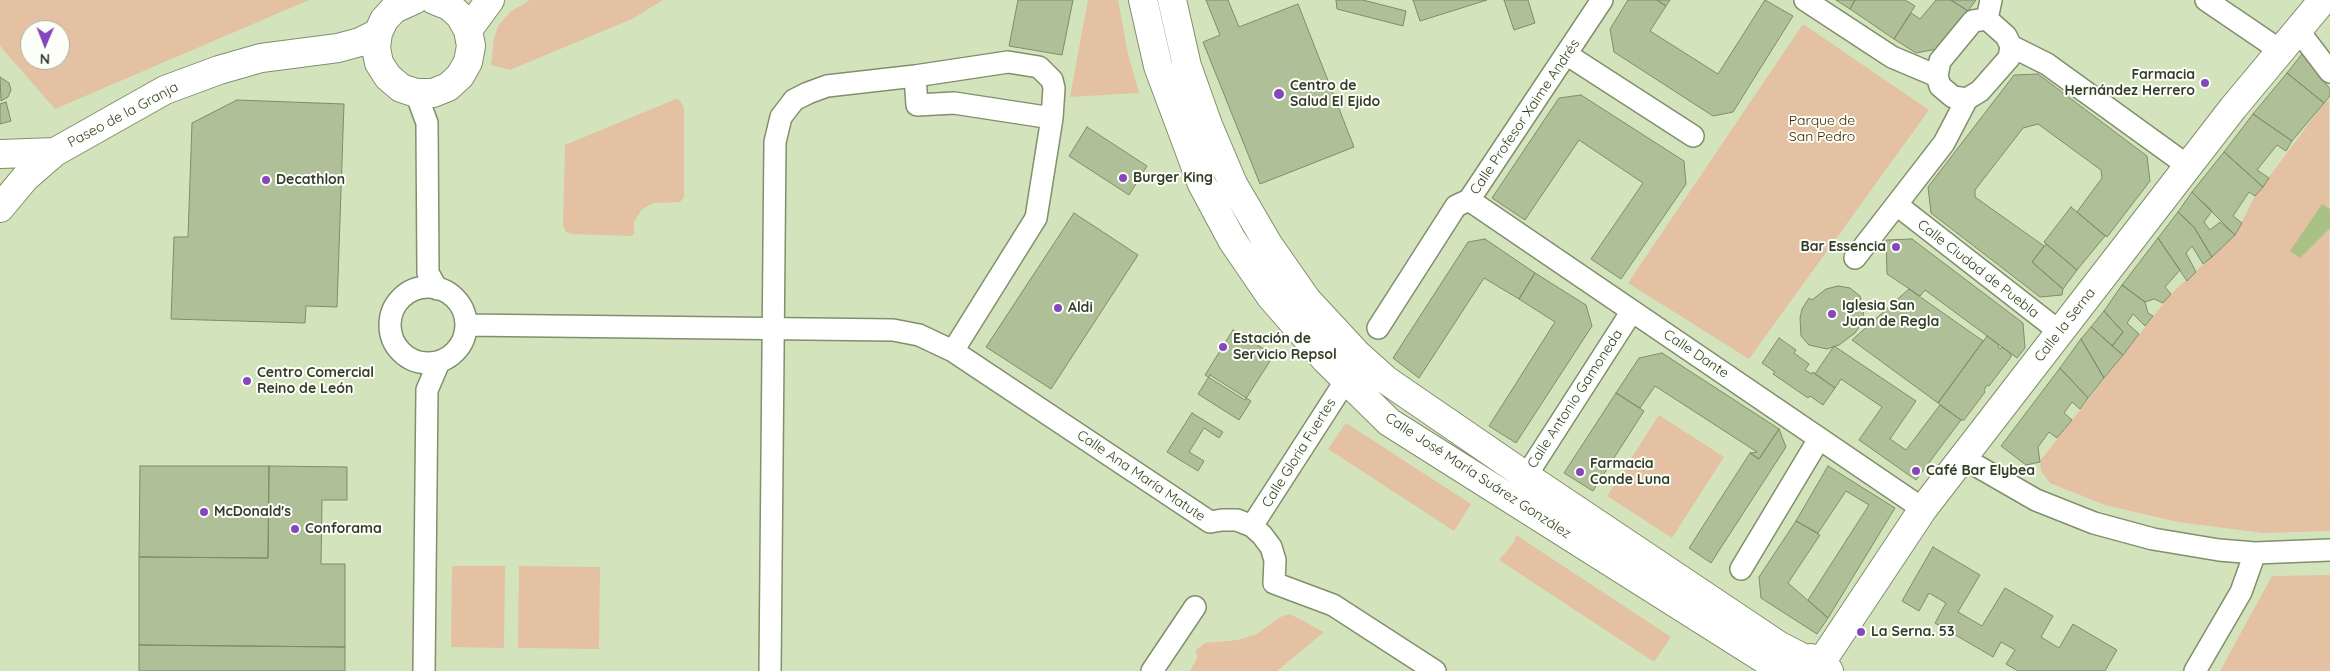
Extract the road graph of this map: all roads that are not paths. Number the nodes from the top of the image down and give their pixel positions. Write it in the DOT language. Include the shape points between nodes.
graph roads {
  1 [pos="414,0"];
  2 [pos="490,0"];
  3 [pos="1143,0"];
  4 [pos="1172,0"];
  5 [pos="1602,0"];
  6 [pos="1805,0"];
  7 [pos="2206,0"];
  8 [pos="2323,0"];
  9 [pos="452,2"];
  10 [pos="1989,9"];
  11 [pos="468,30"];
  12 [pos="2298,30"];
  13 [pos="378,33"];
  14 [pos="2012,46"];
  15 [pos="338,48"];
  16 [pos="2280,51"];
  17 [pos="1566,54"];
  18 [pos="379,64"];
  19 [pos="2330,72"];
  20 [pos="915,76"];
  21 [pos="1937,76"];
  22 [pos="428,91"];
  23 [pos="1967,99"];
  24 [pos="1052,118"];
  25 [pos="1693,136"];
  26 [pos="55,152"];
  27 [pos="0,154"];
  28 [pos="2188,166"];
  29 [pos="1469,200"];
  30 [pos="1897,206"];
  31 [pos="0,208"];
  32 [pos="1856,258"];
  33 [pos="429,284"];
  34 [pos="1632,311"];
  35 [pos="466,325"];
  36 [pos="774,328"];
  37 [pos="1378,328"];
  38 [pos="2060,332"];
  39 [pos="953,351"];
  40 [pos="415,361"];
  41 [pos="440,362"];
  42 [pos="1346,380"];
  43 [pos="427,390"];
  44 [pos="1819,439"];
  45 [pos="1437,452"];
  46 [pos="1963,458"];
  47 [pos="1522,482"];
  48 [pos="1923,509"];
  49 [pos="1252,526"];
  50 [pos="1582,544"];
  51 [pos="2330,550"];
  52 [pos="2255,553"];
  53 [pos="1741,569"];
  54 [pos="1195,607"];
  55 [pos="1807,667"];
  56 [pos="424,671"];
  57 [pos="770,671"];
  58 [pos="1152,671"];
  59 [pos="1435,671"];
  60 [pos="2195,671"];
  1 -- 13 [label="main road" via="394,9"];
  2 -- 11 [label="main road"];
  3 -- 42 [label="main road, Calle José María Suárez González" via="1168,98 1202,184 1232,240 1271,297"];
  4 -- 47 [label="main road, Calle José María Suárez González" via="1187,66 1233,184 1268,244 1307,300 1386,380"];
  5 -- 17 [label="street, Calle Profesor Xaime Andrés"];
  6 -- 21 [label="street" via="1892,58"];
  7 -- 16 [label="street"];
  8 -- 12 [label="main road, Calle la Serna"];
  9 -- 11 [label="main road"];
  10 -- 14 [label="street"];
  10 -- 21 [label="street" via="1973,21 1940,61"];
  11 -- 22 [label="main road" via="471,46 468,62 460,76 448,87"];
  12 -- 16 [label="main road, Calle la Serna"];
  12 -- 19 [label="street"];
  13 -- 15 [label="main road, Paseo de la Granja"];
  13 -- 18 [label="main road"];
  14 -- 23 [label="street" via="2009,58 1980,91"];
  14 -- 28 [label="street" via="2047,64"];
  15 -- 18 [label="main road, Paseo de la Granja" via="364,55"];
  15 -- 26 [label="main road, Paseo de la Granja" via="261,58 219,70 165,90"];
  16 -- 28 [label="main road, Calle la Serna"];
  17 -- 25 [label="street"];
  17 -- 29 [label="street, Calle Profesor Xaime Andrés"];
  18 -- 22 [label="main road" via="401,88"];
  20 -- 24 [label="street" via="917,105 954,103"];
  20 -- 24 [label="street" via="1008,62 1028,64 1052,80"];
  20 -- 36 [label="street" via="827,86 794,100 781,117 775,142"];
  21 -- 23 [label="street" via="1940,86 1953,97"];
  22 -- 33 [label="street"];
  23 -- 30 [label="street" via="1944,143"];
  24 -- 39 [label="street" via="1036,218"];
  26 -- 27 [label="main road, Paseo de la Granja"];
  26 -- 31 [label="main road, Paseo de la Granja" via="25,178"];
  28 -- 38 [label="main road, Calle la Serna"];
  29 -- 34 [label="street, Calle Dante"];
  29 -- 37 [label="street, Calle Profesor Xaime Andrés" via="1456,206"];
  30 -- 32 [label="street"];
  30 -- 38 [label="street, Calle Ciudad de Puebla"];
  33 -- 35 [label="street" via="458,302"];
  33 -- 40 [label="street" via="398,301 390,326 395,346"];
  34 -- 44 [label="street, Calle Dante"];
  34 -- 47 [label="street, Calle Antonio Gamoneda"];
  35 -- 36 [label="street, Calle Ana María Matute"];
  35 -- 41 [label="street" via="460,346"];
  36 -- 39 [label="street, Calle Ana María Matute" via="893,330 919,335"];
  36 -- 57 [label="street"];
  38 -- 46 [label="main road, Calle la Serna"];
  39 -- 49 [label="street, Calle Ana María Matute" via="1210,522 1237,520"];
  40 -- 41 [label="street" via="427,364"];
  40 -- 43 [label="street"];
  41 -- 43 [label="street"];
  42 -- 45 [label="main road, Calle José María Suárez González" via="1389,422"];
  42 -- 49 [label="street, Calle Gloria Fuertes"];
  43 -- 56 [label="street"];
  44 -- 48 [label="street, Calle Dante"];
  44 -- 53 [label="street"];
  45 -- 47 [label="main road" via="1464,452"];
  45 -- 50 [label="main road, Calle José María Suárez González"];
  46 -- 48 [label="main road, Calle la Serna"];
  46 -- 52 [label="street" via="2036,500 2094,523 2152,538"];
  47 -- 50 [label="main road" via="1568,521"];
  47 -- 55 [label="main road, Calle José María Suárez González"];
  48 -- 55 [label="main road, Calle la Serna"];
  49 -- 59 [label="street" via="1271,547 1275,560 1274,583 1333,605"];
  50 -- 55 [label="main road, Calle José María Suárez González"];
  51 -- 52 [label="street"];
  52 -- 60 [label="street" via="2241,592"];
  54 -- 58 [label="street"];
}
